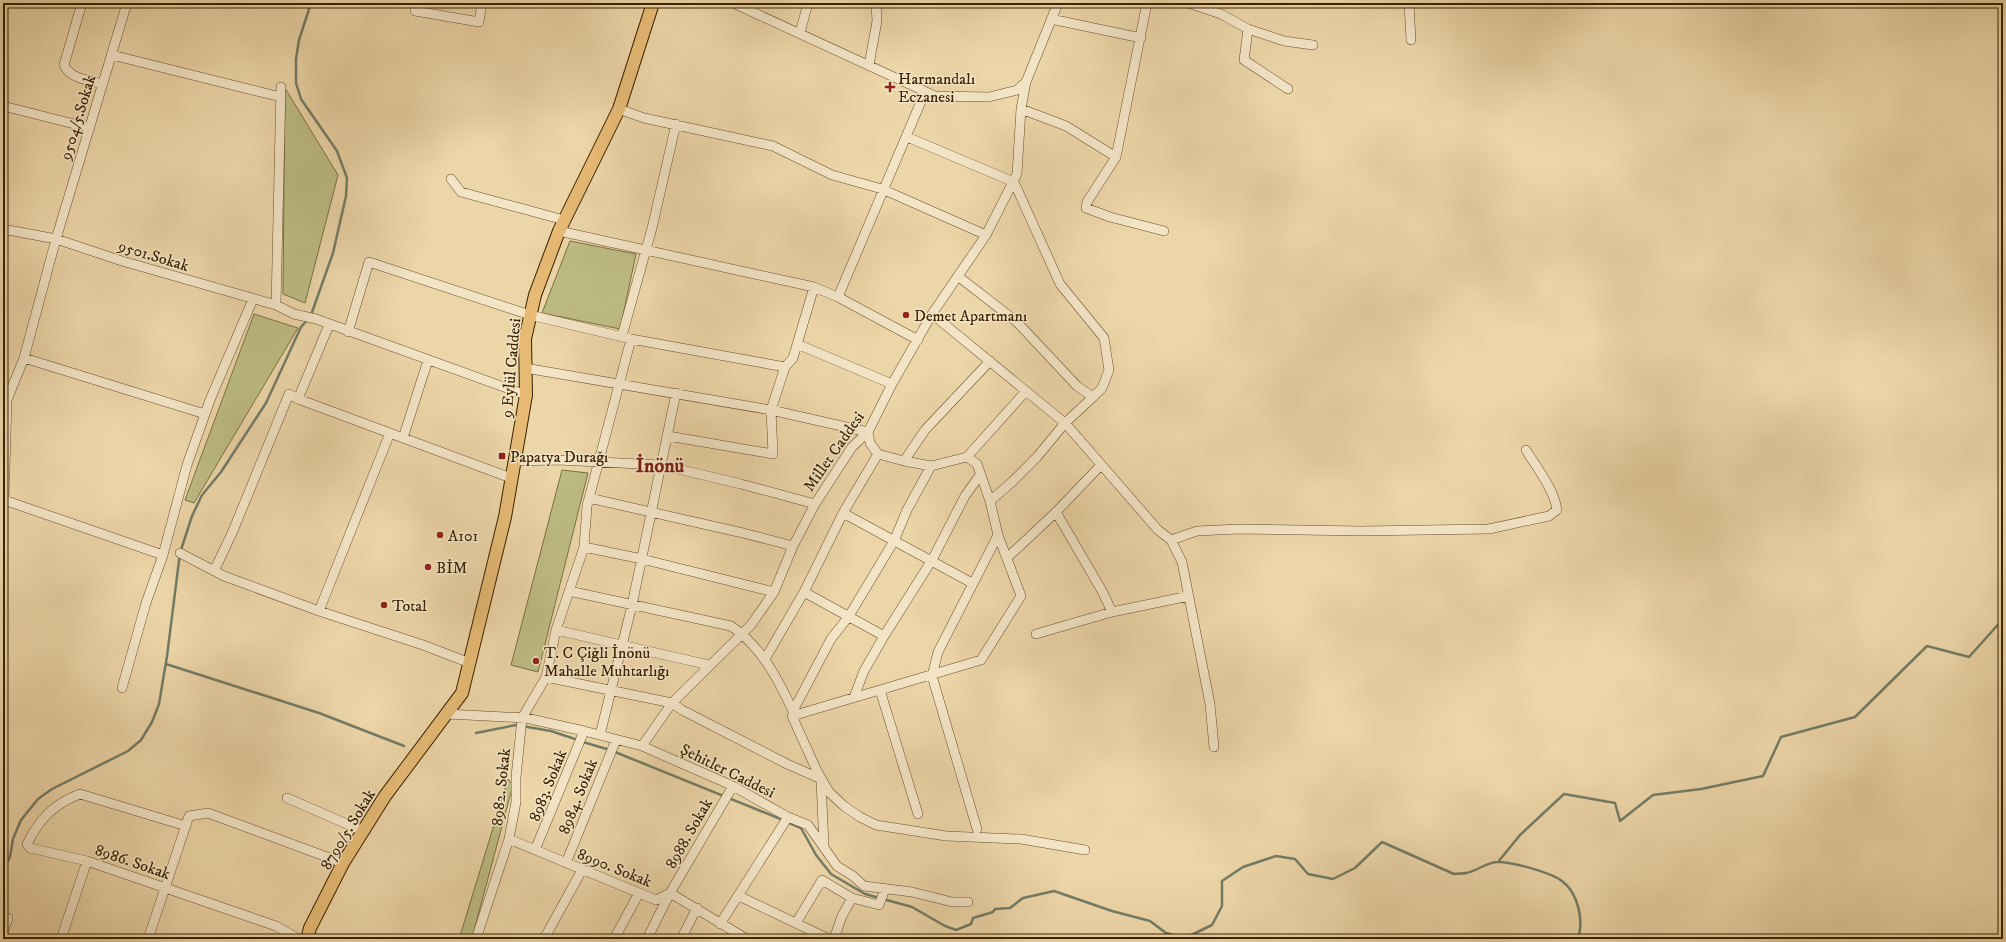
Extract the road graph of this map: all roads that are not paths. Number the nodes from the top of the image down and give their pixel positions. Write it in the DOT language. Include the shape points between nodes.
graph roads {
  1 [pos="82,3"];
  2 [pos="127,3"];
  3 [pos="416,3"];
  4 [pos="482,3"];
  5 [pos="653,3"];
  6 [pos="733,3"];
  7 [pos="808,3"];
  8 [pos="876,3"];
  9 [pos="1058,3"];
  10 [pos="1147,3"];
  11 [pos="1188,3"];
  12 [pos="1409,3"];
  13 [pos="1051,19"];
  14 [pos="1248,29"];
  15 [pos="800,33"];
  16 [pos="1141,38"];
  17 [pos="1411,40"];
  18 [pos="1313,45"];
  19 [pos="112,55"];
  20 [pos="869,65"];
  21 [pos="1026,82"];
  22 [pos="103,84"];
  23 [pos="280,87"];
  24 [pos="1288,89"];
  25 [pos="924,92"];
  26 [pos="281,97"];
  27 [pos="3,106"];
  28 [pos="619,109"];
  29 [pos="1021,109"];
  30 [pos="676,124"];
  31 [pos="90,128"];
  32 [pos="907,138"];
  33 [pos="1116,157"];
  34 [pos="451,179"];
  35 [pos="1014,182"];
  36 [pos="882,189"];
  37 [pos="562,226"];
  38 [pos="3,229"];
  39 [pos="1164,231"];
  40 [pos="986,235"];
  41 [pos="56,239"];
  42 [pos="645,250"];
  43 [pos="959,277"];
  44 [pos="814,287"];
  45 [pos="838,296"];
  46 [pos="253,300"];
  47 [pos="276,305"];
  48 [pos="932,314"];
  49 [pos="530,315"];
  50 [pos="329,325"];
  51 [pos="348,332"];
  52 [pos="622,336"];
  53 [pos="632,339"];
  54 [pos="918,340"];
  55 [pos="797,344"];
  56 [pos="24,358"];
  57 [pos="428,360"];
  58 [pos="990,361"];
  59 [pos="785,367"];
  60 [pos="525,368"];
  61 [pos="892,384"];
  62 [pos="619,385"];
  63 [pos="1026,391"];
  64 [pos="676,393"];
  65 [pos="526,395"];
  66 [pos="1093,398"];
  67 [pos="298,399"];
  68 [pos="771,410"];
  69 [pos="205,414"];
  70 [pos="1065,424"];
  71 [pos="868,432"];
  72 [pos="390,433"];
  73 [pos="668,436"];
  74 [pos="403,438"];
  75 [pos="1526,450"];
  76 [pos="878,454"];
  77 [pos="967,457"];
  78 [pos="514,461"];
  79 [pos="904,461"];
  80 [pos="599,462"];
  81 [pos="1101,465"];
  82 [pos="661,466"];
  83 [pos="931,466"];
  84 [pos="980,475"];
  85 [pos="511,478"];
  86 [pos="589,498"];
  87 [pos="990,501"];
  88 [pos="815,504"];
  89 [pos="1056,512"];
  90 [pos="651,513"];
  91 [pos="843,513"];
  92 [pos="998,535"];
  93 [pos="1171,540"];
  94 [pos="894,541"];
  95 [pos="793,546"];
  96 [pos="584,547"];
  97 [pos="180,553"];
  98 [pos="163,554"];
  99 [pos="1007,558"];
  100 [pos="642,559"];
  101 [pos="932,560"];
  102 [pos="214,571"];
  103 [pos="972,583"];
  104 [pos="569,591"];
  105 [pos="774,592"];
  106 [pos="804,592"];
  107 [pos="1189,596"];
  108 [pos="632,605"];
  109 [pos="319,611"];
  110 [pos="1112,612"];
  111 [pos="849,616"];
  112 [pos="556,630"];
  113 [pos="742,633"];
  114 [pos="1036,634"];
  115 [pos="884,636"];
  116 [pos="622,645"];
  117 [pos="765,660"];
  118 [pos="470,663"];
  119 [pos="709,665"];
  120 [pos="932,676"];
  121 [pos="546,677"];
  122 [pos="122,688"];
  123 [pos="610,690"];
  124 [pos="880,690"];
  125 [pos="854,697"];
  126 [pos="672,703"];
  127 [pos="793,713"];
  128 [pos="447,714"];
  129 [pos="522,718"];
  130 [pos="583,733"];
  131 [pos="600,735"];
  132 [pos="426,741"];
  133 [pos="615,743"];
  134 [pos="642,746"];
  135 [pos="1214,746"];
  136 [pos="821,779"];
  137 [pos="733,786"];
  138 [pos="287,798"];
  139 [pos="918,814"];
  140 [pos="788,817"];
  141 [pos="186,826"];
  142 [pos="977,829"];
  143 [pos="363,831"];
  144 [pos="509,839"];
  145 [pos="824,846"];
  146 [pos="535,850"];
  147 [pos="1085,850"];
  148 [pos="87,861"];
  149 [pos="343,862"];
  150 [pos="566,863"];
  151 [pos="582,870"];
  152 [pos="165,888"];
  153 [pos="884,891"];
  154 [pos="639,893"];
  155 [pos="670,893"];
  156 [pos="739,896"];
  157 [pos="852,898"];
  158 [pos="968,902"];
  159 [pos="697,908"];
  160 [pos="8,918"];
  161 [pos="796,923"];
  162 [pos="720,924"];
  163 [pos="3,932"];
  164 [pos="61,939"];
  165 [pos="148,939"];
  166 [pos="299,939"];
  167 [pos="307,939"];
  168 [pos="476,939"];
  169 [pos="544,939"];
  170 [pos="614,939"];
  171 [pos="647,939"];
  172 [pos="681,939"];
  173 [pos="747,939"];
  174 [pos="829,939"];
  175 [pos="834,939"];
  1 -- 22 [label="street" via="64,65 72,76"];
  2 -- 19 [label="street, 9504/5.Sokak"];
  3 -- 4 [label="street" via="415,11 479,22"];
  5 -- 28 [label="main road, 9 Eylül Caddesi"];
  6 -- 15 [label="street"];
  7 -- 15 [label="street"];
  8 -- 20 [label="street" via="877,21"];
  9 -- 13 [label="street, Millet Caddesi"];
  10 -- 16 [label="street"];
  11 -- 14 [label="street" via="1221,14"];
  12 -- 17 [label="street"];
  13 -- 16 [label="street"];
  13 -- 21 [label="street, Millet Caddesi"];
  14 -- 18 [label="street" via="1284,41"];
  14 -- 24 [label="street" via="1244,60"];
  15 -- 20 [label="street"];
  16 -- 33 [label="street"];
  19 -- 22 [label="street, 9504/5.Sokak"];
  19 -- 26 [label="street"];
  20 -- 25 [label="street"];
  21 -- 25 [label="street" via="1017,90 989,97 935,96"];
  21 -- 29 [label="street, Millet Caddesi"];
  22 -- 31 [label="street, 9504/5.Sokak"];
  23 -- 26 [label="street"];
  25 -- 32 [label="street"];
  26 -- 47 [label="street"];
  27 -- 31 [label="street"];
  28 -- 30 [label="street" via="644,118"];
  28 -- 37 [label="main road, 9 Eylül Caddesi"];
  29 -- 33 [label="street" via="1066,126"];
  29 -- 35 [label="street, Millet Caddesi" via="1020,149"];
  30 -- 36 [label="street" via="773,146 832,175"];
  30 -- 42 [label="street" via="655,219"];
  31 -- 41 [label="street, 9504/5.Sokak"];
  32 -- 35 [label="street"];
  32 -- 36 [label="street"];
  33 -- 39 [label="street" via="1087,202 1086,208"];
  34 -- 37 [label="street" via="461,192"];
  35 -- 40 [label="street, Millet Caddesi"];
  35 -- 66 [label="street" via="1060,284 1104,338 1109,370 1102,388"];
  36 -- 40 [label="street"];
  36 -- 45 [label="street"];
  37 -- 42 [label="street"];
  37 -- 49 [label="main road, 9 Eylül Caddesi" via="534,295"];
  38 -- 41 [label="street, 9501.Sokak"];
  40 -- 43 [label="street, Millet Caddesi"];
  41 -- 46 [label="street, 9501.Sokak"];
  41 -- 56 [label="street, 9504/5.Sokak"];
  42 -- 44 [label="street"];
  42 -- 52 [label="street"];
  43 -- 48 [label="street, Millet Caddesi"];
  43 -- 66 [label="street" via="1017,322 1077,386"];
  44 -- 45 [label="street"];
  44 -- 55 [label="street"];
  45 -- 54 [label="street"];
  46 -- 47 [label="street, 9501.Sokak"];
  46 -- 69 [label="street"];
  47 -- 50 [label="street, 9501.Sokak" via="294,314"];
  48 -- 54 [label="street, Millet Caddesi"];
  48 -- 58 [label="street"];
  49 -- 51 [label="street" via="369,262"];
  49 -- 52 [label="street"];
  49 -- 60 [label="main road, 9 Eylül Caddesi" via="525,339"];
  50 -- 51 [label="street, 9501.Sokak"];
  50 -- 67 [label="street"];
  51 -- 57 [label="street, 9501.Sokak"];
  52 -- 53 [label="street"];
  53 -- 59 [label="street"];
  53 -- 62 [label="street"];
  54 -- 61 [label="street, Millet Caddesi"];
  55 -- 59 [label="street" via="793,358"];
  55 -- 61 [label="street"];
  56 -- 69 [label="street"];
  56 -- 98 [label="street, 9504/5.Sokak" via="7,400 4,500"];
  57 -- 65 [label="street, 9501.Sokak"];
  57 -- 74 [label="street"];
  58 -- 63 [label="street"];
  58 -- 79 [label="street" via="925,430"];
  59 -- 68 [label="street"];
  60 -- 62 [label="street"];
  60 -- 65 [label="main road, 9 Eylül Caddesi"];
  61 -- 71 [label="street, Millet Caddesi"];
  62 -- 64 [label="street"];
  62 -- 80 [label="street"];
  63 -- 70 [label="street"];
  63 -- 77 [label="street"];
  64 -- 68 [label="street"];
  64 -- 73 [label="street"];
  65 -- 78 [label="main road, 9 Eylül Caddesi"];
  66 -- 70 [label="street"];
  67 -- 72 [label="street"];
  67 -- 102 [label="street" via="289,394"];
  68 -- 71 [label="street"];
  68 -- 73 [label="street" via="773,454"];
  69 -- 98 [label="street" via="187,466"];
  70 -- 81 [label="street"];
  70 -- 87 [label="street" via="1037,457"];
  71 -- 76 [label="street" via="870,443"];
  71 -- 88 [label="street, Millet Caddesi" via="852,447"];
  72 -- 74 [label="street"];
  72 -- 109 [label="street"];
  73 -- 82 [label="street"];
  74 -- 85 [label="street"];
  75 -- 93 [label="street" via="1550,489 1556,504 1557,510 1548,516 1489,529 1239,529 1197,531"];
  76 -- 79 [label="street"];
  76 -- 91 [label="street"];
  77 -- 83 [label="street"];
  77 -- 84 [label="street" via="977,464"];
  78 -- 80 [label="street"];
  78 -- 85 [label="main road, 9 Eylül Caddesi"];
  79 -- 83 [label="street"];
  80 -- 82 [label="street"];
  80 -- 86 [label="street"];
  81 -- 89 [label="street"];
  81 -- 93 [label="street" via="1158,530"];
  82 -- 88 [label="street"];
  82 -- 90 [label="street"];
  83 -- 94 [label="street"];
  84 -- 87 [label="street"];
  84 -- 101 [label="street" via="965,496"];
  85 -- 118 [label="main road, 9 Eylül Caddesi" via="505,517"];
  86 -- 90 [label="street"];
  86 -- 96 [label="street"];
  87 -- 92 [label="street"];
  88 -- 95 [label="street, Millet Caddesi"];
  89 -- 99 [label="street"];
  89 -- 110 [label="street"];
  90 -- 95 [label="street"];
  90 -- 100 [label="street"];
  91 -- 94 [label="street"];
  91 -- 106 [label="street"];
  92 -- 99 [label="street"];
  92 -- 103 [label="street"];
  93 -- 107 [label="street" via="1182,562"];
  94 -- 101 [label="street"];
  94 -- 111 [label="street"];
  95 -- 105 [label="street, Millet Caddesi"];
  96 -- 100 [label="street"];
  96 -- 104 [label="street"];
  97 -- 102 [label="street"];
  98 -- 122 [label="street"];
  99 -- 120 [label="street" via="1021,596 1006,621 981,660"];
  100 -- 105 [label="street"];
  100 -- 108 [label="street"];
  101 -- 103 [label="street"];
  101 -- 115 [label="street"];
  102 -- 109 [label="street"];
  103 -- 120 [label="street" via="938,652"];
  104 -- 108 [label="street"];
  104 -- 112 [label="street"];
  105 -- 113 [label="street, Millet Caddesi" via="751,625"];
  106 -- 111 [label="street"];
  106 -- 117 [label="street"];
  107 -- 110 [label="street"];
  107 -- 135 [label="street" via="1210,704"];
  108 -- 113 [label="street" via="716,622 731,626"];
  108 -- 116 [label="street"];
  109 -- 118 [label="street"];
  110 -- 114 [label="street"];
  111 -- 115 [label="street"];
  111 -- 127 [label="street" via="831,639"];
  112 -- 116 [label="street"];
  112 -- 121 [label="street"];
  113 -- 117 [label="street"];
  113 -- 119 [label="street, Millet Caddesi"];
  115 -- 125 [label="street" via="864,670"];
  116 -- 119 [label="street"];
  116 -- 123 [label="street"];
  117 -- 127 [label="street" via="775,673"];
  118 -- 128 [label="main road, 9 Eylül Caddesi" via="462,693"];
  119 -- 126 [label="street, Millet Caddesi"];
  120 -- 124 [label="street"];
  120 -- 142 [label="street"];
  121 -- 123 [label="street"];
  121 -- 129 [label="street"];
  123 -- 126 [label="street"];
  123 -- 131 [label="street"];
  124 -- 125 [label="street"];
  124 -- 139 [label="street"];
  125 -- 127 [label="street"];
  126 -- 134 [label="street, Millet Caddesi"];
  126 -- 136 [label="street" via="787,764"];
  127 -- 136 [label="street"];
  128 -- 129 [label="street, Şehitler Caddesi"];
  128 -- 132 [label="main road, 9 Eylül Caddesi"];
  129 -- 130 [label="street, Şehitler Caddesi"];
  129 -- 144 [label="street, 8982. Sokak" via="516,802"];
  130 -- 131 [label="street, Şehitler Caddesi"];
  130 -- 146 [label="street, 8983. Sokak"];
  131 -- 133 [label="street, Şehitler Caddesi"];
  132 -- 143 [label="main road, 8790/5. Sokak" via="385,796"];
  133 -- 134 [label="street, Şehitler Caddesi"];
  133 -- 150 [label="street, 8984. Sokak"];
  134 -- 137 [label="street, Şehitler Caddesi"];
  136 -- 145 [label="street"];
  136 -- 147 [label="street" via="829,792 844,806 876,825 946,836 1021,839"];
  137 -- 140 [label="street, Şehitler Caddesi"];
  137 -- 155 [label="street, 8988. Sokak"];
  138 -- 143 [label="street"];
  140 -- 145 [label="street, Şehitler Caddesi" via="808,825"];
  140 -- 156 [label="street"];
  141 -- 148 [label="street, 8986. Sokak" via="80,794 58,804 40,822 27,844 30,848"];
  141 -- 149 [label="street" via="189,816 208,813"];
  141 -- 152 [label="street"];
  143 -- 149 [label="main road, 8790/5. Sokak"];
  144 -- 146 [label="street, 8990. Sokak"];
  144 -- 168 [label="street, 8982. Sokak"];
  145 -- 153 [label="street, Şehitler Caddesi" via="837,866 854,876 864,886"];
  146 -- 150 [label="street, 8990. Sokak"];
  148 -- 152 [label="street, 8986. Sokak"];
  148 -- 164 [label="street"];
  149 -- 167 [label="main road, 8790/5. Sokak"];
  150 -- 151 [label="street, 8990. Sokak"];
  151 -- 154 [label="street, 8990. Sokak"];
  151 -- 169 [label="street"];
  152 -- 165 [label="street"];
  152 -- 166 [label="street, 8986. Sokak" via="276,926"];
  153 -- 157 [label="street" via="880,904"];
  153 -- 158 [label="street, Şehitler Caddesi" via="935,897 952,902"];
  154 -- 155 [label="street, 8990. Sokak" via="656,900"];
  154 -- 170 [label="street"];
  155 -- 159 [label="street, 8990. Sokak"];
  155 -- 171 [label="street, 8988. Sokak"];
  156 -- 161 [label="street"];
  156 -- 162 [label="street"];
  157 -- 161 [label="street" via="822,880"];
  157 -- 175 [label="street"];
  159 -- 162 [label="street, 8990. Sokak"];
  159 -- 172 [label="street"];
  160 -- 163 [label="street"];
  161 -- 174 [label="street"];
  162 -- 173 [label="street, 8990. Sokak"];
}
